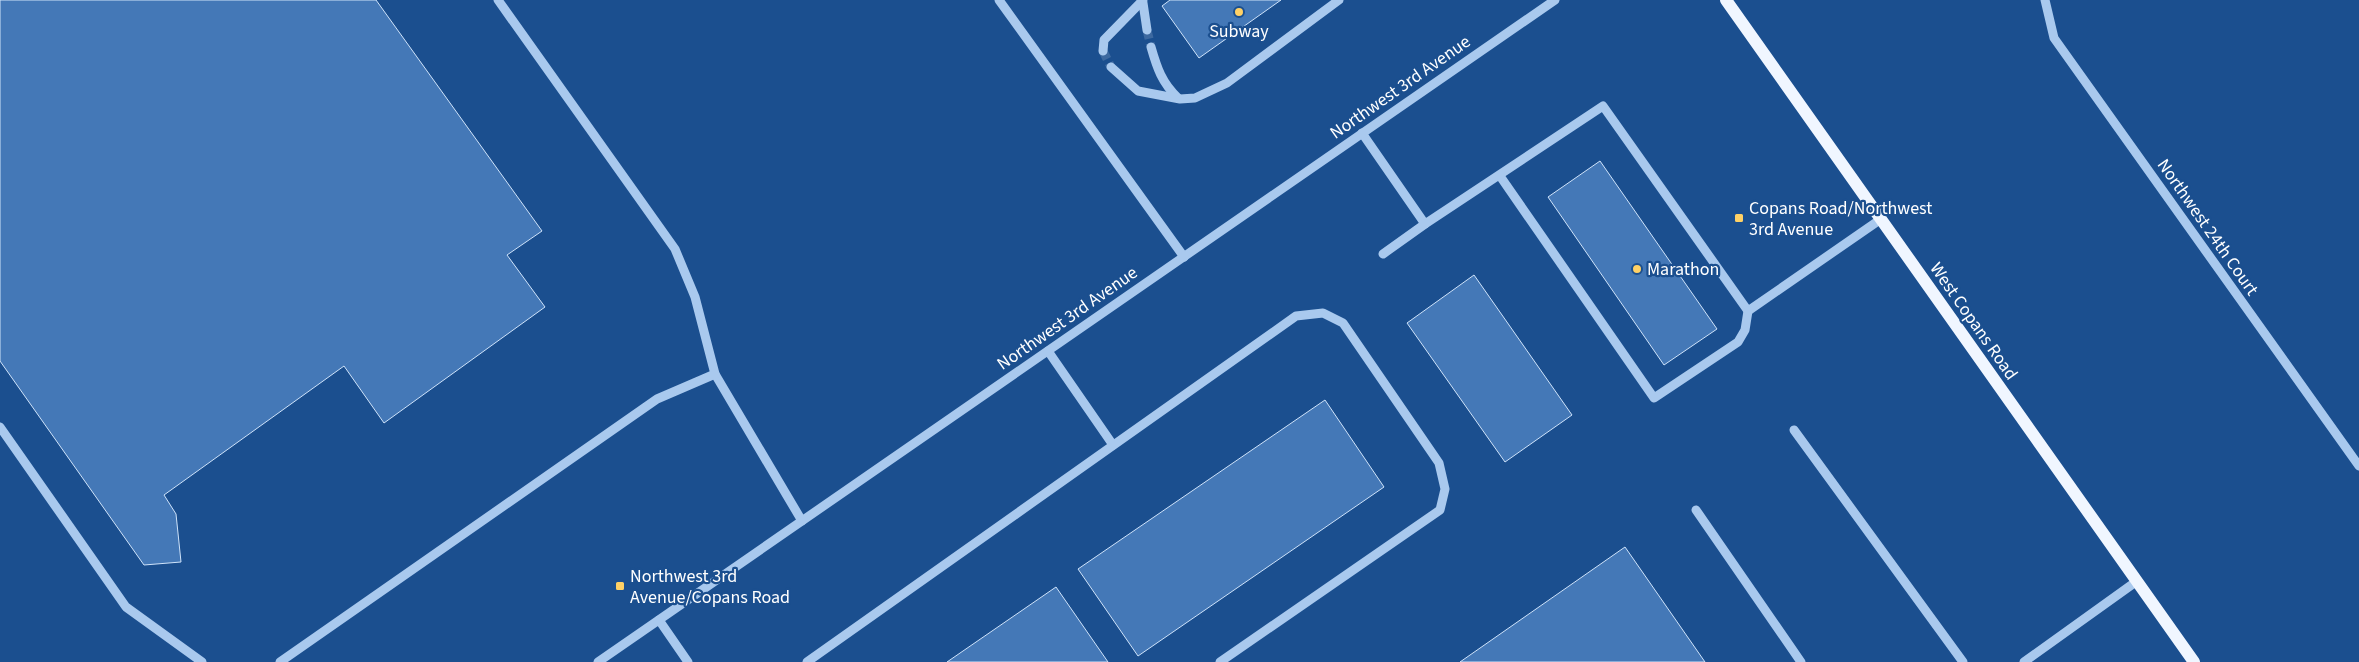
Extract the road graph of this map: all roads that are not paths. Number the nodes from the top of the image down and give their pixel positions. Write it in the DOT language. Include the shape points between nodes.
graph roads {
  1 [pos="498,0"];
  2 [pos="999,0"];
  3 [pos="1339,0"];
  4 [pos="1555,0"];
  5 [pos="1726,0"];
  6 [pos="2045,0"];
  7 [pos="1143,1"];
  8 [pos="1147,30"];
  9 [pos="1151,47"];
  10 [pos="1104,51"];
  11 [pos="1111,67"];
  12 [pos="1180,99"];
  13 [pos="1362,134"];
  14 [pos="1500,176"];
  15 [pos="1881,220"];
  16 [pos="1425,224"];
  17 [pos="1383,254"];
  18 [pos="1184,257"];
  19 [pos="1748,311"];
  20 [pos="1048,351"];
  21 [pos="715,374"];
  22 [pos="0,427"];
  23 [pos="1794,430"];
  24 [pos="1113,445"];
  25 [pos="2359,466"];
  26 [pos="1696,510"];
  27 [pos="802,521"];
  28 [pos="2137,581"];
  29 [pos="659,620"];
  30 [pos="202,662"];
  31 [pos="280,662"];
  32 [pos="598,662"];
  33 [pos="688,662"];
  34 [pos="807,662"];
  35 [pos="1220,662"];
  36 [pos="1801,662"];
  37 [pos="1962,662"];
  38 [pos="2024,662"];
  39 [pos="2194,662"];
  1 -- 21 [label="street" via="675,249 696,297"];
  2 -- 18 [label="street"];
  3 -- 12 [label="street" via="1227,83 1194,98"];
  4 -- 13 [label="street, Northwest 3rd Avenue"];
  5 -- 15 [label="main road, West Copans Road"];
  6 -- 25 [label="street, Northwest 24th Court" via="2054,38"];
  7 -- 8 [label="street"];
  7 -- 10 [label="street" via="1120,20 1104,40"];
  9 -- 12 [label="street" via="1158,71 1167,87"];
  11 -- 12 [label="street" via="1138,91"];
  13 -- 16 [label="street"];
  13 -- 18 [label="street, Northwest 3rd Avenue"];
  14 -- 16 [label="street"];
  14 -- 19 [label="street" via="1603,106"];
  14 -- 19 [label="street" via="1654,398 1738,342 1745,330"];
  15 -- 19 [label="street"];
  15 -- 28 [label="main road, West Copans Road"];
  16 -- 17 [label="street"];
  18 -- 20 [label="street, Northwest 3rd Avenue"];
  20 -- 24 [label="street"];
  20 -- 27 [label="street, Northwest 3rd Avenue"];
  21 -- 27 [label="street"];
  21 -- 31 [label="street" via="657,399"];
  22 -- 30 [label="street" via="126,607"];
  23 -- 37 [label="street"];
  24 -- 34 [label="street"];
  24 -- 35 [label="street" via="1296,316 1323,313 1343,323 1439,463 1445,489 1440,510"];
  26 -- 36 [label="street"];
  27 -- 29 [label="street, Northwest 3rd Avenue"];
  28 -- 38 [label="street"];
  28 -- 39 [label="main road, West Copans Road"];
  29 -- 32 [label="street, Northwest 3rd Avenue"];
  29 -- 33 [label="street"];
}
